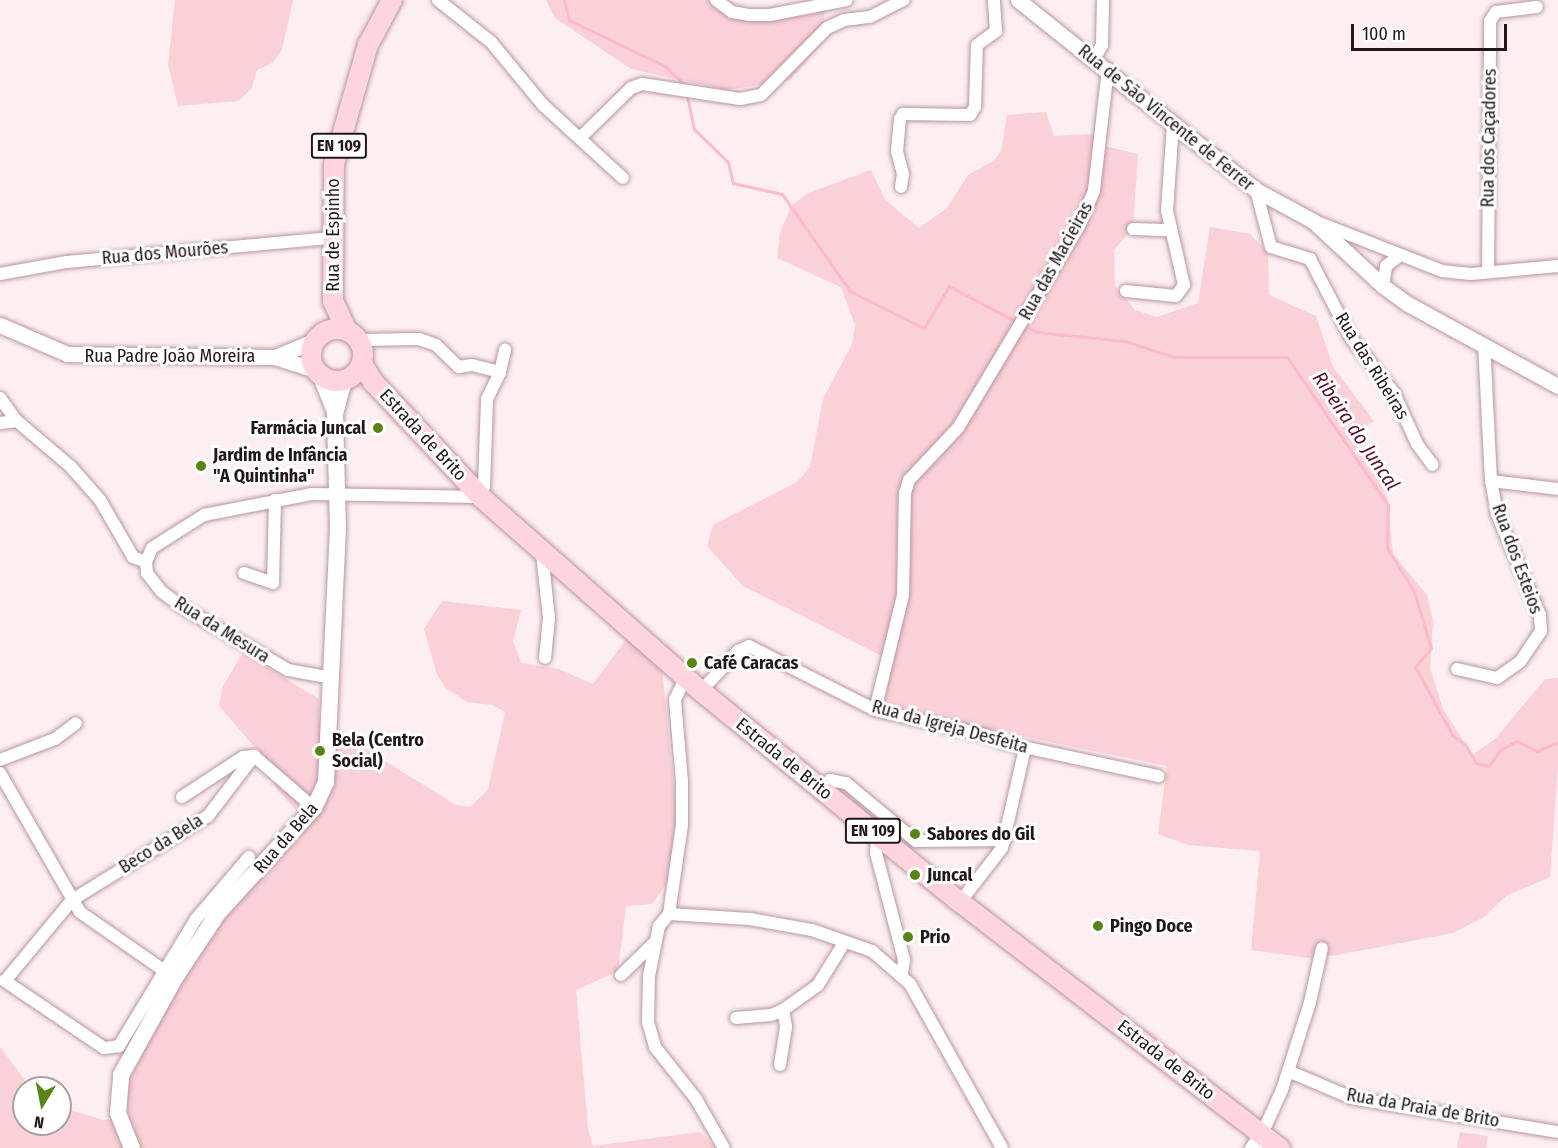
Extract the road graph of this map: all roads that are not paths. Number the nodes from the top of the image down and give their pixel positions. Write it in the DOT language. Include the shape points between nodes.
graph roads {
  1 [pos="392,0"];
  2 [pos="438,0"];
  3 [pos="717,0"];
  4 [pos="847,0"];
  5 [pos="904,0"];
  6 [pos="994,0"];
  7 [pos="1018,0"];
  8 [pos="1102,0"];
  9 [pos="1538,7"];
  10 [pos="1094,60"];
  11 [pos="1108,69"];
  12 [pos="1173,124"];
  13 [pos="581,137"];
  14 [pos="623,178"];
  15 [pos="901,187"];
  16 [pos="1256,190"];
  17 [pos="1313,221"];
  18 [pos="1133,229"];
  19 [pos="1170,230"];
  20 [pos="332,238"];
  21 [pos="1399,256"];
  22 [pos="1558,266"];
  23 [pos="1488,272"];
  24 [pos="0,274"];
  25 [pos="1383,286"];
  26 [pos="1126,291"];
  27 [pos="333,301"];
  28 [pos="0,325"];
  29 [pos="319,337"];
  30 [pos="1484,344"];
  31 [pos="505,350"];
  32 [pos="275,357"];
  33 [pos="355,358"];
  34 [pos="500,372"];
  35 [pos="318,373"];
  36 [pos="1558,386"];
  37 [pos="0,398"];
  38 [pos="335,414"];
  39 [pos="17,421"];
  40 [pos="0,423"];
  41 [pos="1433,465"];
  42 [pos="1491,482"];
  43 [pos="1558,489"];
  44 [pos="336,494"];
  45 [pos="481,497"];
  46 [pos="275,500"];
  47 [pos="542,553"];
  48 [pos="146,562"];
  49 [pos="244,573"];
  50 [pos="545,658"];
  51 [pos="1457,669"];
  52 [pos="686,677"];
  53 [pos="332,678"];
  54 [pos="701,691"];
  55 [pos="875,710"];
  56 [pos="76,723"];
  57 [pos="1025,748"];
  58 [pos="254,756"];
  59 [pos="0,760"];
  60 [pos="0,773"];
  61 [pos="1158,776"];
  62 [pos="822,789"];
  63 [pos="182,797"];
  64 [pos="314,808"];
  65 [pos="877,835"];
  66 [pos="1005,840"];
  67 [pos="249,857"];
  68 [pos="72,900"];
  69 [pos="960,902"];
  70 [pos="669,914"];
  71 [pos="655,942"];
  72 [pos="844,943"];
  73 [pos="1322,948"];
  74 [pos="169,975"];
  75 [pos="621,975"];
  76 [pos="903,975"];
  77 [pos="783,1010"];
  78 [pos="736,1018"];
  79 [pos="112,1049"];
  80 [pos="780,1065"];
  81 [pos="1288,1071"];
  82 [pos="1558,1132"];
  83 [pos="1257,1141"];
  84 [pos="1001,1147"];
  85 [pos="132,1148"];
  86 [pos="724,1148"];
  87 [pos="1280,1148"];
  1 -- 20 [label="main road, Rua de Espinho / EN 109" via="368,45 334,164"];
  2 -- 13 [label="street" via="491,42 543,105"];
  3 -- 4 [label="street" via="732,12 760,15"];
  5 -- 13 [label="street" via="879,14 844,20 827,28 761,95 740,99 642,84 631,88"];
  6 -- 15 [label="street" via="996,31 976,45 975,107 970,116 903,114 900,119 897,152 903,174"];
  7 -- 10 [label="street, Rua de São Vincente de Ferrer"];
  8 -- 10 [label="street" via="1102,45"];
  9 -- 23 [label="street, Rua dos Caçadores" via="1496,12 1490,21"];
  10 -- 11 [label="street, Rua de São Vincente de Ferrer"];
  11 -- 12 [label="street, Rua de São Vincente de Ferrer"];
  11 -- 55 [label="street, Rua das Macieiras" via="1094,190 1079,226 958,428 909,480 905,493 903,595"];
  12 -- 16 [label="street, Rua de São Vincente de Ferrer"];
  12 -- 19 [label="street" via="1167,211"];
  13 -- 14 [label="street"];
  16 -- 17 [label="street, Rua de São Vincente de Ferrer"];
  16 -- 41 [label="street, Rua das Ribeiras" via="1271,247 1310,259 1356,345 1394,393 1417,444"];
  17 -- 21 [label="street"];
  17 -- 25 [label="street, Rua de São Vincente de Ferrer"];
  18 -- 19 [label="street"];
  19 -- 26 [label="street" via="1184,285 1176,296"];
  20 -- 24 [label="street, Rua dos Mourões" via="67,262"];
  20 -- 27 [label="main road, Rua de Espinho / EN 109"];
  21 -- 23 [label="street" via="1442,271"];
  21 -- 25 [label="street" via="1386,266"];
  22 -- 23 [label="street"];
  25 -- 30 [label="street, Rua de São Vincente de Ferrer"];
  27 -- 29 [label="main road, Rua de Espinho / EN 109"];
  27 -- 33 [label="main road, Rua de Espinho / EN 109"];
  28 -- 32 [label="street, Rua Padre João Moreira" via="45,347 87,357"];
  29 -- 32 [label="street, Rua Padre João Moreira"];
  29 -- 33 [label="main road, EN 109"];
  29 -- 35 [label="main road, EN 109" via="311,355"];
  30 -- 36 [label="street, Rua de São Vincente de Ferrer"];
  30 -- 42 [label="street, Rua dos Esteios"];
  31 -- 34 [label="street"];
  32 -- 35 [label="street, Rua Padre João Moreira"];
  33 -- 34 [label="street" via="386,341 419,339 436,345 459,368 472,365"];
  33 -- 35 [label="main road, EN 109"];
  33 -- 38 [label="main road, Rua da Bela"];
  33 -- 45 [label="main road, Estrada de Brito / EN 109"];
  34 -- 45 [label="street" via="487,399 484,418"];
  35 -- 38 [label="main road, Rua da Bela"];
  37 -- 39 [label="street, Rua da Mesura"];
  38 -- 44 [label="main road, Rua da Bela"];
  39 -- 40 [label="street"];
  39 -- 48 [label="street, Rua da Mesura" via="71,467 100,500 133,557"];
  42 -- 43 [label="street"];
  42 -- 51 [label="street, Rua dos Esteios" via="1497,514 1540,615 1541,632 1520,662 1497,678"];
  44 -- 45 [label="street"];
  44 -- 46 [label="street"];
  44 -- 53 [label="main road, Rua da Bela"];
  45 -- 47 [label="main road, Estrada de Brito / EN 109"];
  46 -- 48 [label="street" via="204,515 152,548"];
  46 -- 49 [label="street" via="273,584"];
  47 -- 50 [label="street" via="549,618"];
  47 -- 52 [label="main road, Estrada de Brito / EN 109"];
  48 -- 53 [label="street, Rua da Mesura" via="147,573 154,582 182,607 288,670"];
  52 -- 54 [label="main road, Estrada de Brito / EN 109"];
  52 -- 70 [label="street" via="675,700 682,825"];
  53 -- 64 [label="main road, Rua da Bela" via="326,782"];
  54 -- 55 [label="street, Rua da Igreja Desfeita" via="738,651 748,646"];
  54 -- 62 [label="main road, Estrada de Brito / EN 109"];
  55 -- 57 [label="street, Rua da Igreja Desfeita"];
  56 -- 59 [label="street" via="55,739"];
  57 -- 61 [label="street, Rua da Igreja Desfeita"];
  57 -- 66 [label="street"];
  58 -- 63 [label="street" via="243,757"];
  58 -- 64 [label="street"];
  58 -- 68 [label="street, Beco da Bela" via="208,816"];
  60 -- 68 [label="street"];
  62 -- 65 [label="main road, Estrada de Brito / EN 109"];
  62 -- 66 [label="street" via="830,780 846,783 916,841"];
  64 -- 74 [label="main road, Rua da Bela" via="218,913"];
  65 -- 69 [label="main road, Estrada de Brito / EN 109"];
  65 -- 76 [label="street" via="876,853 904,960"];
  66 -- 69 [label="street"];
  67 -- 74 [label="street, Rua da Bela" via="196,919"];
  68 -- 74 [label="street" via="80,912"];
  68 -- 79 [label="street, Beco da Bela" via="5,981 104,1048"];
  69 -- 83 [label="main road, Estrada de Brito / EN 109"];
  70 -- 71 [label="street" via="659,926"];
  70 -- 72 [label="street" via="750,920 812,930"];
  71 -- 75 [label="street"];
  71 -- 86 [label="street" via="649,976 648,1022 655,1047 696,1099"];
  72 -- 76 [label="street" via="872,951"];
  72 -- 77 [label="street" via="818,985"];
  73 -- 81 [label="street"];
  74 -- 79 [label="street, Rua da Bela" via="119,1046"];
  74 -- 85 [label="main road, Rua da Bela" via="122,1074 118,1113"];
  76 -- 84 [label="street"];
  77 -- 78 [label="street" via="771,1016"];
  77 -- 80 [label="street" via="786,1026"];
  81 -- 82 [label="street, Rua da Praia de Brito" via="1352,1098"];
  81 -- 83 [label="street"];
  83 -- 87 [label="main road, Estrada de Brito / EN 109"];
}
